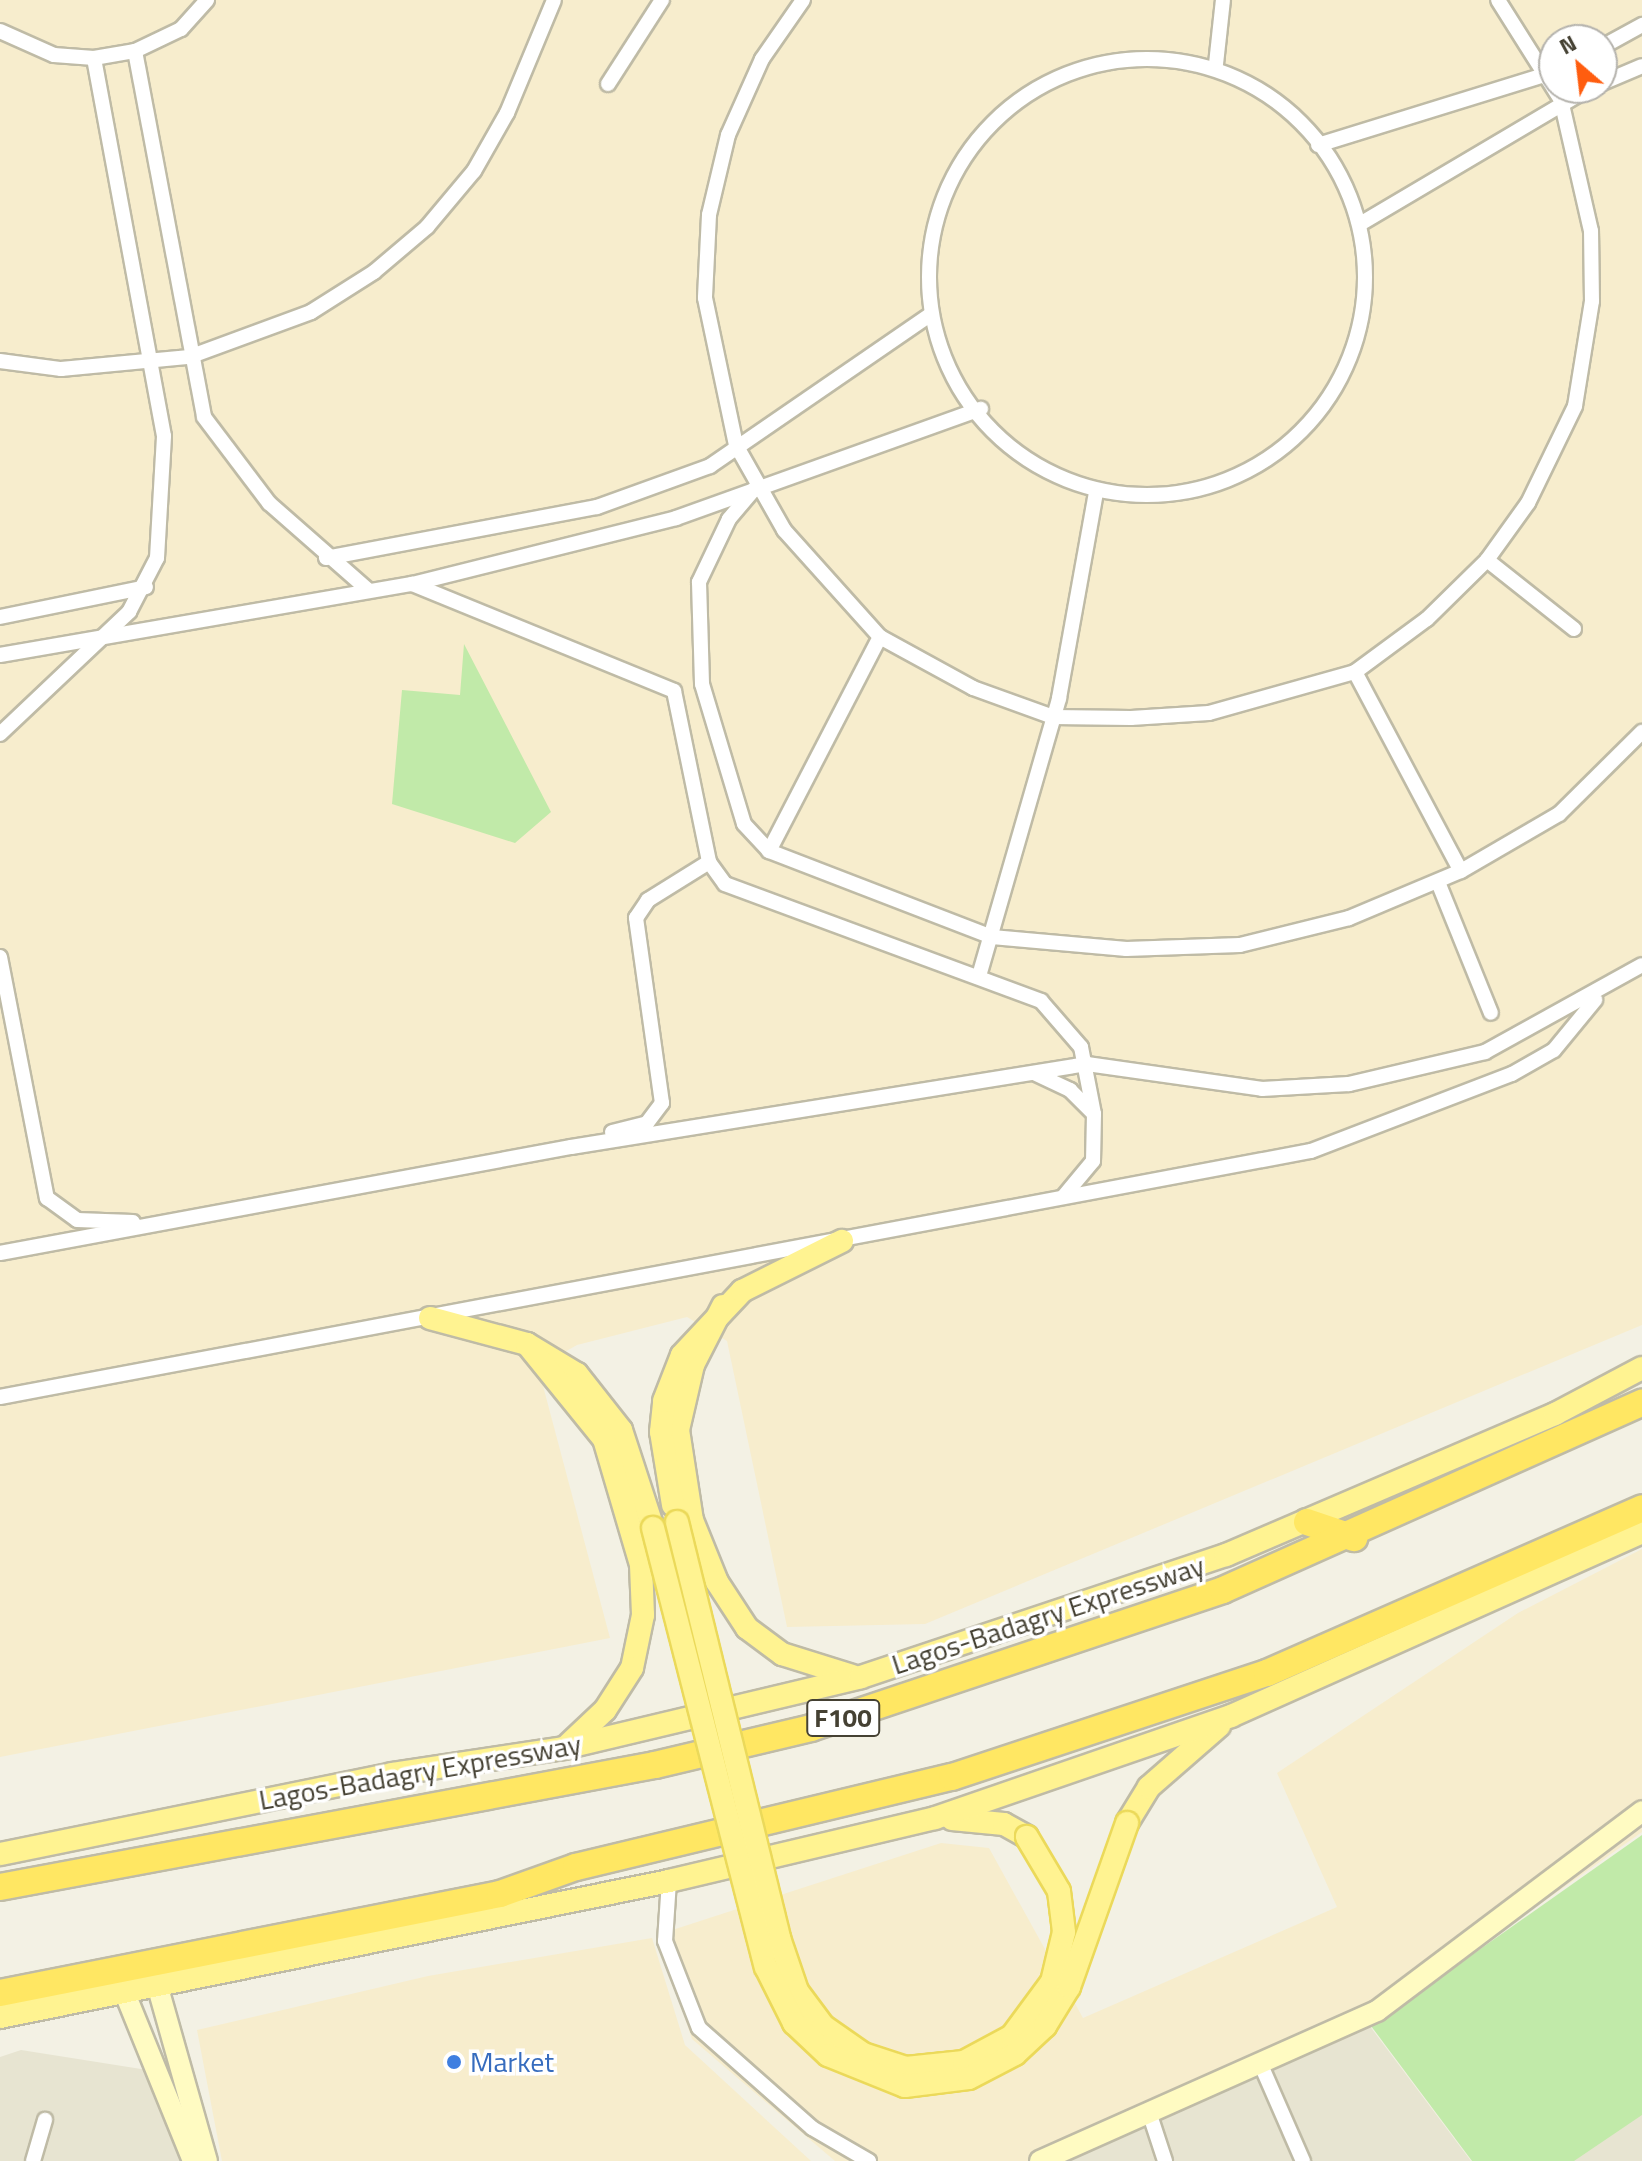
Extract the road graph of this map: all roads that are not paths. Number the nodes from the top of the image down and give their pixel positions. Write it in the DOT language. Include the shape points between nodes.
graph roads {
  1 [pos="207,0"];
  2 [pos="554,0"];
  3 [pos="662,0"];
  4 [pos="803,0"];
  5 [pos="1223,0"];
  6 [pos="1498,0"];
  7 [pos="1642,25"];
  8 [pos="0,31"];
  9 [pos="1618,38"];
  10 [pos="135,51"];
  11 [pos="94,58"];
  12 [pos="1538,58"];
  13 [pos="1216,64"];
  14 [pos="1642,66"];
  15 [pos="1618,76"];
  16 [pos="1538,77"];
  17 [pos="608,84"];
  18 [pos="1555,104"];
  19 [pos="1562,104"];
  20 [pos="1318,145"];
  21 [pos="1360,224"];
  22 [pos="928,316"];
  23 [pos="189,357"];
  24 [pos="0,361"];
  25 [pos="151,365"];
  26 [pos="981,409"];
  27 [pos="736,445"];
  28 [pos="756,487"];
  29 [pos="1096,493"];
  30 [pos="326,558"];
  31 [pos="1487,560"];
  32 [pos="412,584"];
  33 [pos="146,587"];
  34 [pos="367,589"];
  35 [pos="0,617"];
  36 [pos="1574,629"];
  37 [pos="880,637"];
  38 [pos="101,639"];
  39 [pos="0,655"];
  40 [pos="1355,672"];
  41 [pos="1053,717"];
  42 [pos="1642,732"];
  43 [pos="0,734"];
  44 [pos="769,851"];
  45 [pos="709,862"];
  46 [pos="1461,871"];
  47 [pos="1438,882"];
  48 [pos="992,937"];
  49 [pos="0,957"];
  50 [pos="1642,965"];
  51 [pos="979,976"];
  52 [pos="3,985"];
  53 [pos="1600,993"];
  54 [pos="1491,1013"];
  55 [pos="1087,1064"];
  56 [pos="1033,1073"];
  57 [pos="1094,1114"];
  58 [pos="571,1147"];
  59 [pos="1059,1200"];
  60 [pos="161,1223"];
  61 [pos="842,1241"];
  62 [pos="0,1253"];
  63 [pos="723,1306"];
  64 [pos="430,1318"];
  65 [pos="527,1344"];
  66 [pos="1642,1368"];
  67 [pos="0,1397"];
  68 [pos="1642,1403"];
  69 [pos="1642,1508"];
  70 [pos="1307,1522"];
  71 [pos="1642,1532"];
  72 [pos="1354,1538"];
  73 [pos="861,1677"];
  74 [pos="1231,1716"];
  75 [pos="564,1748"];
  76 [pos="1642,1811"];
  77 [pos="935,1818"];
  78 [pos="0,1854"];
  79 [pos="669,1881"];
  80 [pos="0,1887"];
  81 [pos="158,1988"];
  82 [pos="124,1991"];
  83 [pos="0,1993"];
  84 [pos="0,2017"];
  85 [pos="1261,2065"];
  86 [pos="1149,2112"];
  87 [pos="45,2120"];
  88 [pos="33,2161"];
  89 [pos="193,2161"];
  90 [pos="207,2161"];
  91 [pos="869,2161"];
  92 [pos="1040,2161"];
  93 [pos="1165,2161"];
  94 [pos="1303,2161"];
  1 -- 10 [label="street" via="181,29"];
  2 -- 23 [label="street" via="507,113 474,171 427,227 374,272 311,312"];
  3 -- 17 [label="street"];
  4 -- 27 [label="street" via="762,59 728,135 709,215 705,298 716,380"];
  5 -- 13 [label="street"];
  6 -- 12 [label="street"];
  7 -- 9 [label="street"];
  8 -- 11 [label="street" via="54,55"];
  10 -- 11 [label="street"];
  10 -- 23 [label="street"];
  11 -- 25 [label="street"];
  13 -- 20 [label="street" via="1284,108"];
  13 -- 22 [label="street" via="1150,58 1086,66 1027,93 988,127 943,190 926,252"];
  14 -- 15 [label="street"];
  16 -- 20 [label="street"];
  18 -- 21 [label="street"];
  19 -- 31 [label="street" via="1591,231 1592,301 1582,372 1575,406 1535,490"];
  20 -- 21 [label="street"];
  21 -- 29 [label="street" via="1364,313 1331,396 1306,429 1269,460 1186,494"];
  22 -- 26 [label="street"];
  22 -- 27 [label="street"];
  23 -- 25 [label="street"];
  23 -- 30 [label="street" via="195,395 217,436"];
  24 -- 25 [label="street" via="61,369"];
  25 -- 33 [label="street" via="165,474"];
  26 -- 28 [label="street"];
  26 -- 29 [label="street" via="1036,470"];
  27 -- 28 [label="street"];
  27 -- 30 [label="street" via="710,466 597,507"];
  28 -- 32 [label="street" via="676,518"];
  28 -- 37 [label="street" via="829,587"];
  28 -- 44 [label="street" via="729,519 699,582 702,684 744,824"];
  29 -- 41 [label="street"];
  30 -- 34 [label="street"];
  31 -- 36 [label="street"];
  31 -- 40 [label="street" via="1427,619"];
  32 -- 34 [label="street"];
  32 -- 45 [label="street" via="674,691"];
  33 -- 35 [label="street"];
  33 -- 38 [label="street"];
  34 -- 38 [label="street"];
  37 -- 41 [label="street" via="973,688"];
  37 -- 44 [label="street"];
  38 -- 39 [label="street"];
  38 -- 43 [label="street"];
  40 -- 41 [label="street" via="1209,713"];
  40 -- 46 [label="street"];
  41 -- 48 [label="street"];
  42 -- 46 [label="street" via="1559,814"];
  44 -- 48 [label="street"];
  45 -- 51 [label="street" via="737,890"];
  45 -- 58 [label="street" via="648,900 636,918 662,1103 647,1123"];
  46 -- 47 [label="street"];
  47 -- 48 [label="street" via="1349,918 1240,945 1126,949"];
  47 -- 54 [label="street"];
  48 -- 51 [label="street"];
  49 -- 52 [label="street"];
  50 -- 53 [label="street"];
  51 -- 55 [label="street" via="1041,1001 1070,1030"];
  52 -- 60 [label="street" via="47,1198 77,1220"];
  53 -- 55 [label="street" via="1485,1052 1349,1084 1262,1089"];
  53 -- 59 [label="street" via="1554,1050 1447,1104 1311,1151"];
  55 -- 56 [label="street"];
  55 -- 57 [label="street"];
  56 -- 57 [label="street" via="1070,1090"];
  56 -- 58 [label="street"];
  57 -- 59 [label="street" via="1089,1170"];
  58 -- 60 [label="street"];
  59 -- 61 [label="street"];
  60 -- 62 [label="street"];
  61 -- 63 [label="main road" via="757,1281"];
  61 -- 64 [label="street"];
  63 -- 73 [label="main road" via="693,1365 678,1430 684,1489 705,1556 732,1607 765,1644 804,1664"];
  63 -- 77 [label="main road, bridge" via="682,1355 664,1401 664,1465 677,1522 779,1938 797,1991 823,2026 863,2054 906,2068 964,2062 1012,2036 1052,1982 1064,1932 1059,1891 1027,1837 1004,1824"];
  64 -- 65 [label="main road"];
  64 -- 67 [label="street"];
  65 -- 74 [label="main road, bridge" via="577,1374 609,1411 653,1528 766,1967 794,2023 828,2055 905,2086 969,2078 1015,2054 1045,2026 1069,1987 1127,1823 1162,1773"];
  65 -- 75 [label="main road" via="604,1439 643,1588 632,1668 605,1710"];
  66 -- 70 [label="main road, Lagos-Badagry Expressway"];
  68 -- 72 [label="highway, Lagos-Badagry Expressway / F100"];
  69 -- 83 [label="highway" via="1267,1673 952,1777 576,1867 500,1894"];
  70 -- 72 [label="highway"];
  70 -- 73 [label="main road, Lagos-Badagry Expressway" via="1140,1589"];
  71 -- 74 [label="main road"];
  72 -- 80 [label="highway, Lagos-Badagry Expressway / F100" via="1223,1590 811,1728 655,1765"];
  73 -- 75 [label="main road, Lagos-Badagry Expressway"];
  74 -- 77 [label="main road"];
  75 -- 78 [label="main road, Lagos-Badagry Expressway" via="392,1774"];
  76 -- 85 [label="main road" via="1377,2011"];
  77 -- 79 [label="main road"];
  79 -- 81 [label="main road"];
  79 -- 91 [label="street" via="665,1941 699,2028 812,2128"];
  81 -- 82 [label="main road"];
  81 -- 90 [label="main road"];
  82 -- 84 [label="main road"];
  82 -- 89 [label="main road"];
  85 -- 86 [label="main road"];
  85 -- 94 [label="street"];
  86 -- 92 [label="main road"];
  86 -- 93 [label="street"];
  87 -- 88 [label="street"];
}
